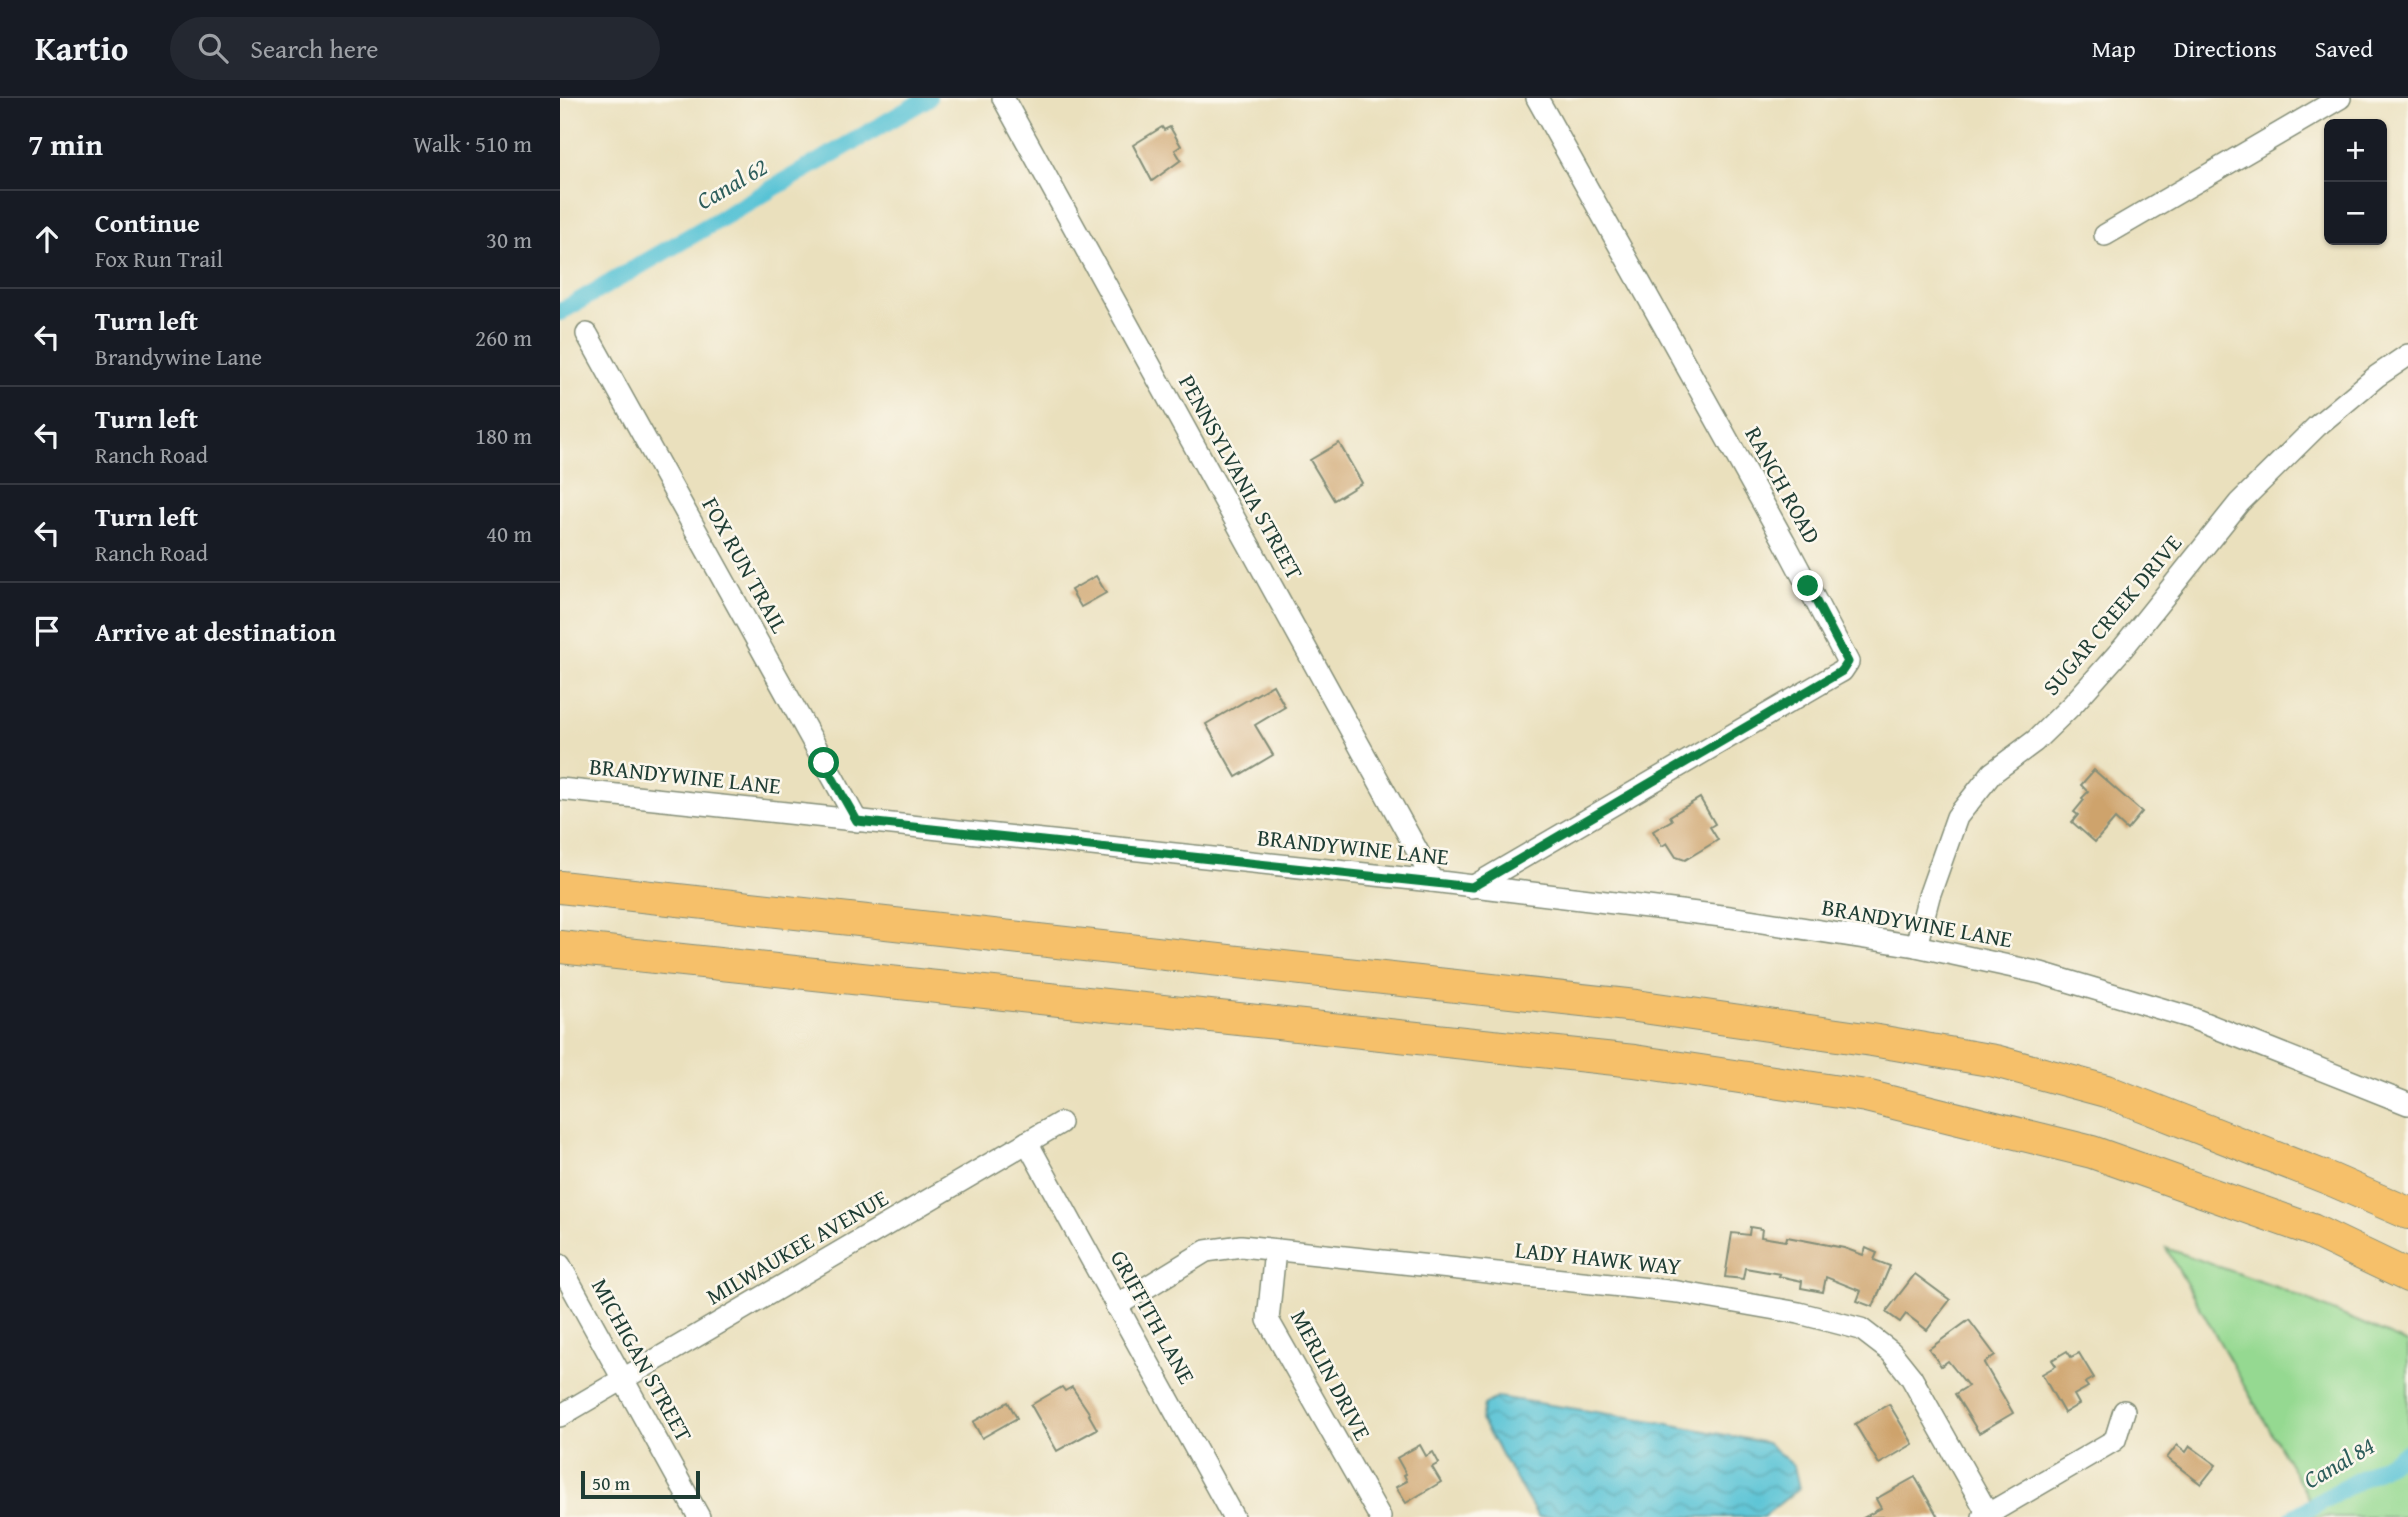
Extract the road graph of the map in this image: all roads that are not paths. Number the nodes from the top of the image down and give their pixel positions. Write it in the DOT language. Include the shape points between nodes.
graph roads {
  1 [pos="1003,98"];
  2 [pos="1537,98"];
  3 [pos="2340,98"];
  4 [pos="2105,235"];
  5 [pos="587,334"];
  6 [pos="2408,355"];
  7 [pos="560,789"];
  8 [pos="857,821"];
  9 [pos="1432,881"];
  10 [pos="560,887"];
  11 [pos="1472,887"];
  12 [pos="1916,946"];
  13 [pos="560,947"];
  14 [pos="2408,1104"];
  15 [pos="1060,1123"];
  16 [pos="1027,1142"];
  17 [pos="2408,1213"];
  18 [pos="1275,1250"];
  19 [pos="560,1265"];
  20 [pos="2408,1276"];
  21 [pos="1116,1306"];
  22 [pos="622,1379"];
  23 [pos="2124,1410"];
  24 [pos="560,1416"];
  25 [pos="1986,1516"];
  26 [pos="699,1517"];
  27 [pos="1233,1517"];
  28 [pos="1380,1517"];
  1 -- 9 [label="street, PENNSYLVANIA STREET"];
  2 -- 11 [label="street, RANCH ROAD" via="1848,662 1842,671"];
  3 -- 4 [label="street"];
  5 -- 8 [label="street, FOX RUN TRAIL"];
  6 -- 12 [label="street, SUGAR CREEK DRIVE" via="2317,426 2239,503 2073,704 2035,741 1992,773 1957,817"];
  7 -- 8 [label="street, BRANDYWINE LANE"];
  8 -- 9 [label="street, BRANDYWINE LANE"];
  9 -- 11 [label="street, BRANDYWINE LANE"];
  10 -- 17 [label="highway" via="1636,1006 1996,1061 2106,1091"];
  11 -- 12 [label="street, BRANDYWINE LANE" via="1730,917"];
  12 -- 14 [label="street, BRANDYWINE LANE" via="2041,973 2189,1017"];
  13 -- 20 [label="highway" via="1634,1061 1866,1096 2092,1152 2312,1230"];
  15 -- 16 [label="street, MILWAUKEE AVENUE"];
  16 -- 21 [label="street, GRIFFITH LANE"];
  16 -- 22 [label="street, MILWAUKEE AVENUE"];
  18 -- 21 [label="street, LADY HAWK WAY" via="1241,1246 1206,1251"];
  18 -- 25 [label="street, LADY HAWK WAY" via="1678,1292 1861,1329 1891,1352 1911,1377"];
  18 -- 28 [label="street, MERLIN DRIVE" via="1268,1320"];
  19 -- 22 [label="street, MICHIGAN STREET"];
  21 -- 27 [label="street, GRIFFITH LANE"];
  22 -- 24 [label="street, MILWAUKEE AVENUE"];
  22 -- 26 [label="street, MICHIGAN STREET"];
  23 -- 25 [label="street" via="2115,1440"];
}
